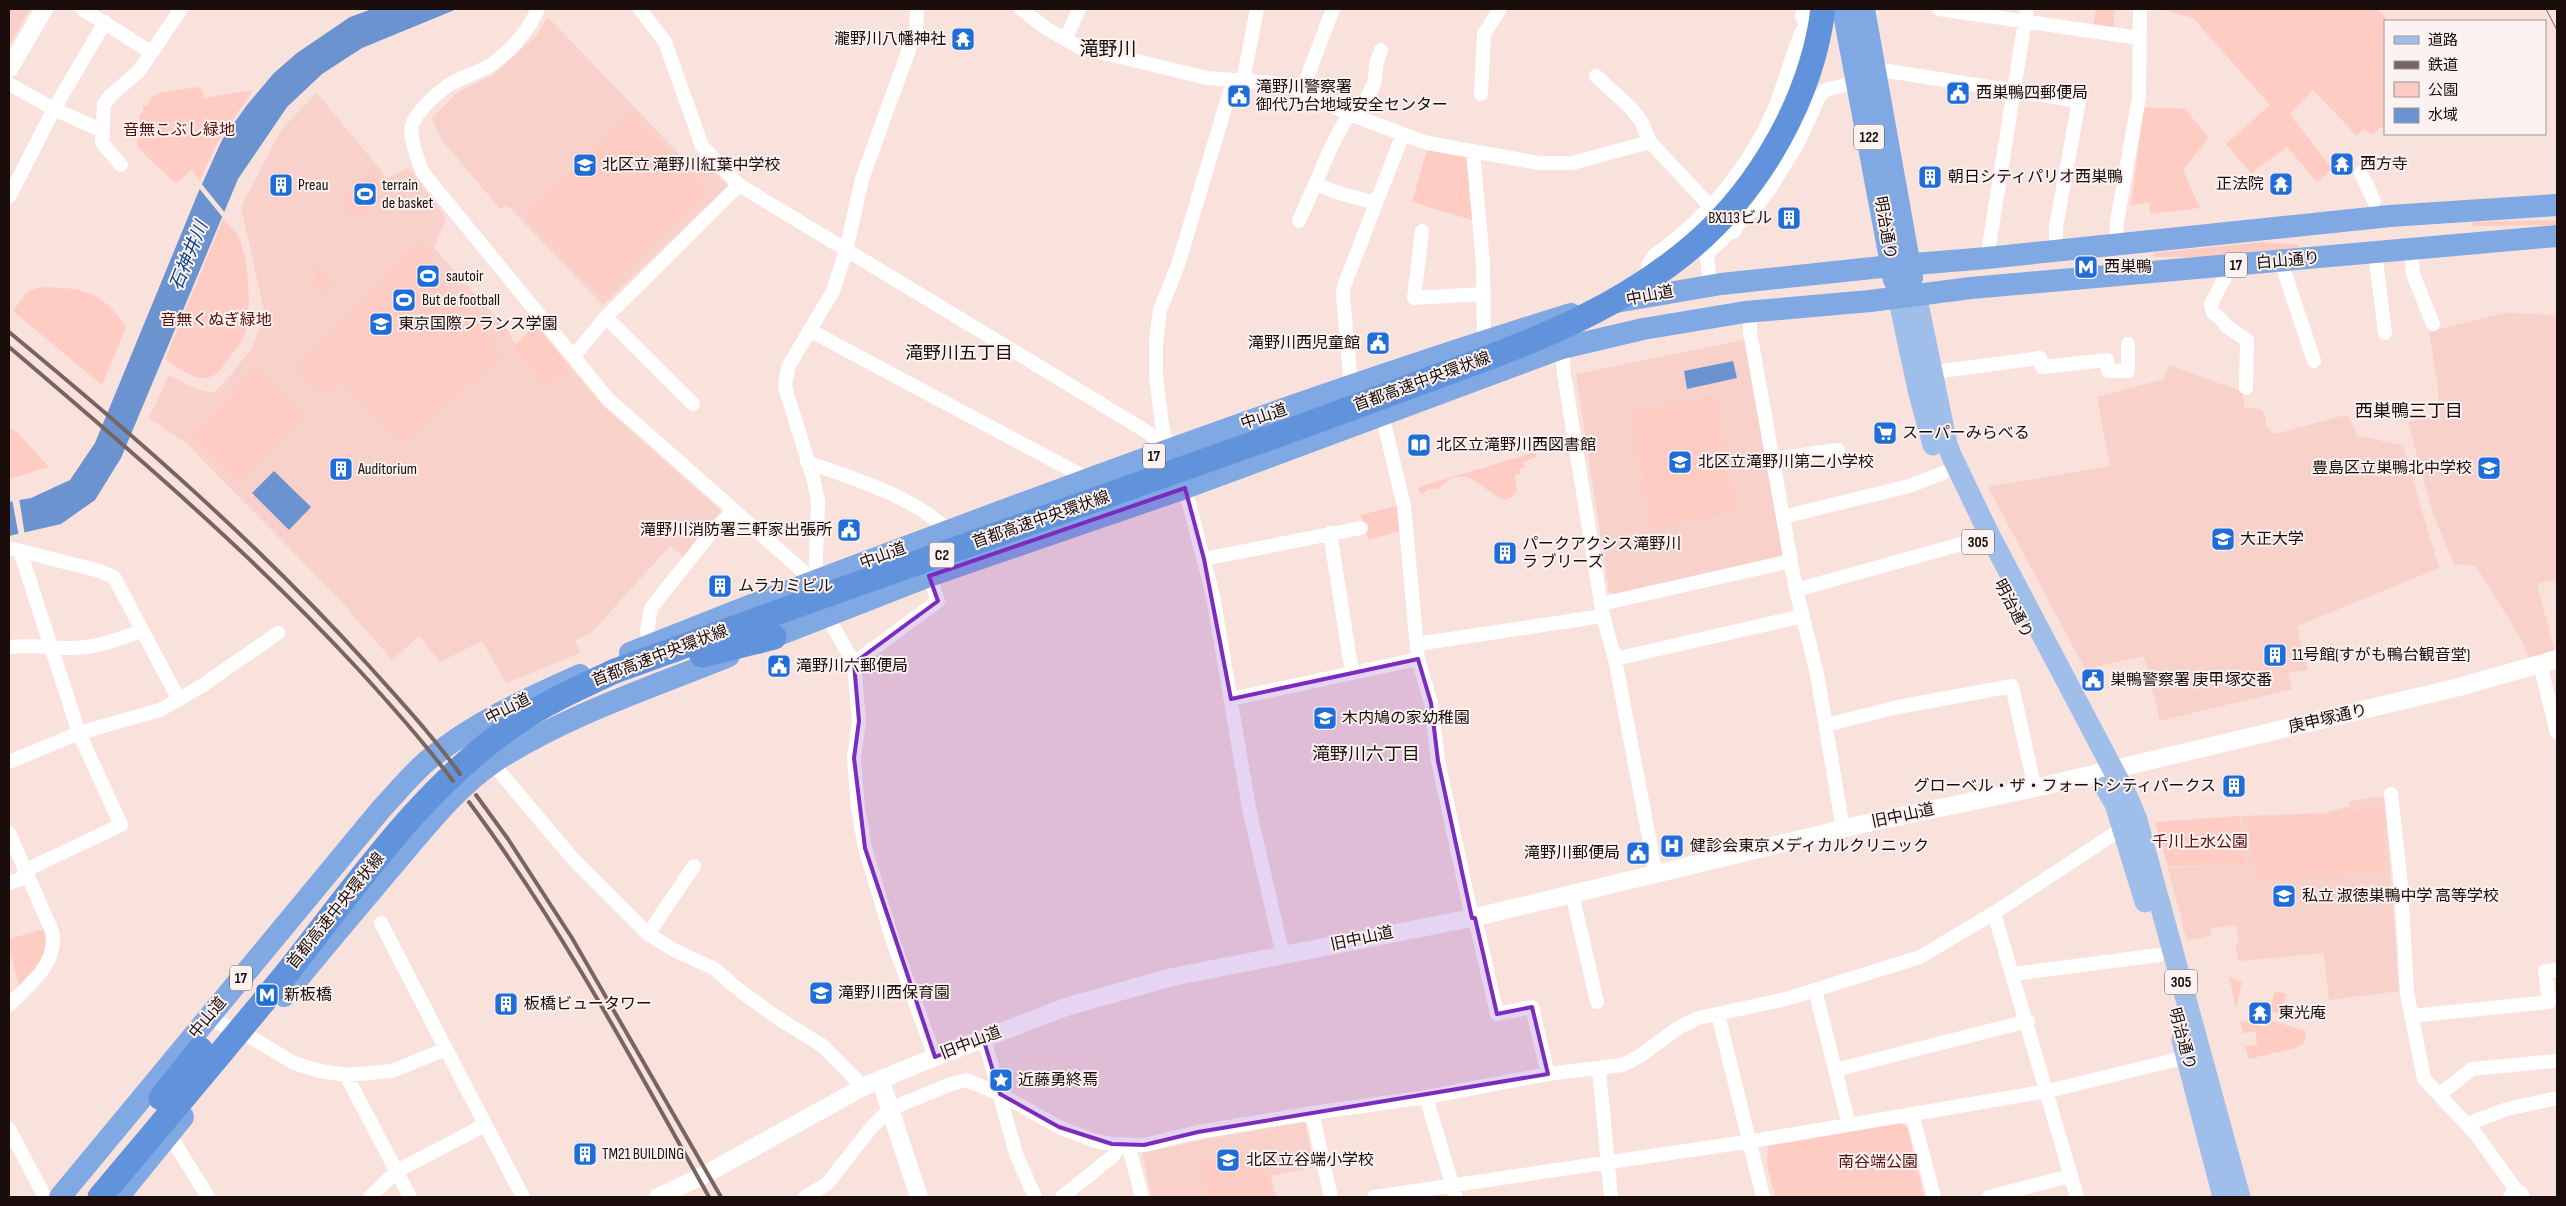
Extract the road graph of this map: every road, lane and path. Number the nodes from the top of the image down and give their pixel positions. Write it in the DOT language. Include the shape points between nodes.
graph roads {
  1 [pos="44,9"];
  2 [pos="82,9"];
  3 [pos="180,9"];
  4 [pos="538,9"];
  5 [pos="640,9"];
  6 [pos="917,9"];
  7 [pos="1021,9"];
  8 [pos="1079,9"];
  9 [pos="1257,9"];
  10 [pos="1334,9"];
  11 [pos="1500,9"];
  12 [pos="1803,9"];
  13 [pos="1939,9"];
  14 [pos="2140,9"];
  15 [pos="1847,14"];
  16 [pos="2026,16"];
  17 [pos="105,22"];
  18 [pos="1066,38"];
  19 [pos="2138,38"];
  20 [pos="1381,50"];
  21 [pos="151,52"];
  22 [pos="9,69"];
  23 [pos="1866,75"];
  24 [pos="1596,76"];
  25 [pos="1238,81"];
  26 [pos="9,84"];
  27 [pos="1302,91"];
  28 [pos="2013,91"];
  29 [pos="1481,94"];
  30 [pos="54,109"];
  31 [pos="1773,112"];
  32 [pos="1354,115"];
  33 [pos="1808,121"];
  34 [pos="103,131"];
  35 [pos="1403,134"];
  36 [pos="1650,142"];
  37 [pos="1473,152"];
  38 [pos="121,165"];
  39 [pos="2361,173"];
  40 [pos="1315,184"];
  41 [pos="739,185"];
  42 [pos="9,197"];
  43 [pos="2374,200"];
  44 [pos="1376,204"];
  45 [pos="2557,205"];
  46 [pos="1711,206"];
  47 [pos="2420,216"];
  48 [pos="1299,221"];
  49 [pos="1422,230"];
  50 [pos="1733,230"];
  51 [pos="2256,231"];
  52 [pos="2557,236"];
  53 [pos="2535,238"];
  54 [pos="2116,244"];
  55 [pos="2411,249"];
  56 [pos="846,251"];
  57 [pos="2056,251"];
  58 [pos="2375,253"];
  59 [pos="1987,258"];
  60 [pos="2281,262"];
  61 [pos="1900,265"];
  62 [pos="2231,266"];
  63 [pos="1710,286"];
  64 [pos="1482,294"];
  65 [pos="1907,295"];
  66 [pos="1645,296"];
  67 [pos="1870,301"];
  68 [pos="1750,311"];
  69 [pos="606,317"];
  70 [pos="2432,324"];
  71 [pos="809,330"];
  72 [pos="2385,333"];
  73 [pos="1484,341"];
  74 [pos="2128,344"];
  75 [pos="1562,348"];
  76 [pos="574,356"];
  77 [pos="2314,361"];
  78 [pos="1942,371"];
  79 [pos="1351,387"];
  80 [pos="2246,388"];
  81 [pos="693,404"];
  82 [pos="1382,415"];
  83 [pos="1838,450"];
  84 [pos="1168,451"];
  85 [pos="1774,459"];
  86 [pos="807,462"];
  87 [pos="1943,473"];
  88 [pos="1090,480"];
  89 [pos="1185,488"];
  90 [pos="733,511"];
  91 [pos="1784,517"];
  92 [pos="1361,528"];
  93 [pos="949,532"];
  94 [pos="1330,533"];
  95 [pos="1983,538"];
  96 [pos="14,550"];
  97 [pos="1204,559"];
  98 [pos="1791,561"];
  99 [pos="928,576"];
  100 [pos="814,582"];
  101 [pos="1796,590"];
  102 [pos="1602,610"];
  103 [pos="826,616"];
  104 [pos="1803,616"];
  105 [pos="142,630"];
  106 [pos="278,633"];
  107 [pos="774,637"];
  108 [pos="1417,644"];
  109 [pos="50,645"];
  110 [pos="650,645"];
  111 [pos="9,647"];
  112 [pos="1418,659"];
  113 [pos="1615,659"];
  114 [pos="2557,659"];
  115 [pos="854,663"];
  116 [pos="2540,664"];
  117 [pos="1352,673"];
  118 [pos="1231,698"];
  119 [pos="179,700"];
  120 [pos="1826,725"];
  121 [pos="79,733"];
  122 [pos="2557,733"];
  123 [pos="9,762"];
  124 [pos="492,764"];
  125 [pos="2106,772"];
  126 [pos="2036,788"];
  127 [pos="2391,794"];
  128 [pos="2122,828"];
  129 [pos="1843,829"];
  130 [pos="9,834"];
  131 [pos="694,866"];
  132 [pos="26,874"];
  133 [pos="1656,875"];
  134 [pos="9,884"];
  135 [pos="1572,894"];
  136 [pos="1994,914"];
  137 [pos="1473,918"];
  138 [pos="381,923"];
  139 [pos="648,934"];
  140 [pos="2160,955"];
  141 [pos="1283,956"];
  142 [pos="2557,970"];
  143 [pos="2013,974"];
  144 [pos="1815,990"];
  145 [pos="1597,1002"];
  146 [pos="9,1005"];
  147 [pos="1718,1014"];
  148 [pos="2411,1016"];
  149 [pos="214,1020"];
  150 [pos="2028,1022"];
  151 [pos="250,1036"];
  152 [pos="984,1038"];
  153 [pos="200,1049"];
  154 [pos="446,1049"];
  155 [pos="935,1057"];
  156 [pos="2187,1057"];
  157 [pos="2555,1061"];
  158 [pos="1599,1070"];
  159 [pos="1835,1070"];
  160 [pos="346,1074"];
  161 [pos="1548,1074"];
  162 [pos="880,1080"];
  163 [pos="863,1087"];
  164 [pos="2048,1091"];
  165 [pos="1000,1094"];
  166 [pos="2439,1095"];
  167 [pos="1426,1097"];
  168 [pos="2557,1098"];
  169 [pos="890,1109"];
  170 [pos="1312,1113"];
  171 [pos="1912,1114"];
  172 [pos="2467,1124"];
  173 [pos="485,1125"];
  174 [pos="1849,1125"];
  175 [pos="9,1129"];
  176 [pos="169,1134"];
  177 [pos="1750,1141"];
  178 [pos="1124,1144"];
  179 [pos="1608,1161"];
  180 [pos="397,1171"];
  181 [pos="2070,1176"];
  182 [pos="1455,1191"];
  183 [pos="667,1195"];
  184 [pos="2518,1196"];
  185 [pos="45,1197"];
  186 [pos="60,1197"];
  187 [pos="80,1197"];
  188 [pos="89,1197"];
  189 [pos="101,1197"];
  190 [pos="118,1197"];
  191 [pos="208,1197"];
  192 [pos="370,1197"];
  193 [pos="410,1197"];
  194 [pos="523,1197"];
  195 [pos="805,1197"];
  196 [pos="919,1197"];
  197 [pos="1035,1197"];
  198 [pos="1062,1197"];
  199 [pos="1142,1197"];
  200 [pos="1331,1197"];
  201 [pos="1374,1197"];
  202 [pos="1611,1197"];
  203 [pos="1763,1197"];
  204 [pos="1934,1197"];
  205 [pos="1989,1197"];
  206 [pos="2077,1197"];
  207 [pos="2223,1197"];
  208 [pos="2240,1197"];
  1 -- 22 [label="street"];
  2 -- 17 [label="street"];
  3 -- 21 [label="street"];
  4 -- 76 [label="street" via="520,39 494,63 453,82 421,109 412,127 414,148 423,173"];
  5 -- 41 [label="street" via="665,42 702,146"];
  6 -- 56 [label="street" via="916,30 862,179"];
  7 -- 18 [label="street" via="1047,30"];
  8 -- 18 [label="street"];
  9 -- 25 [label="street"];
  10 -- 27 [label="street"];
  11 -- 29 [label="street" via="1484,34"];
  12 -- 15 [label="street" via="1802,17"];
  13 -- 16 [label="street"];
  14 -- 19 [label="street"];
  15 -- 23 [label="highway, 明治通り / 122"];
  15 -- 31 [label="street" via="1802,31"];
  15 -- 189 [label="highway, 首都高速中央環状線 / C2" via="1810,66 1769,156 1744,193 1693,246 1642,284 1591,314 1544,337 1382,397 615,671 556,699 515,724 455,773 408,821"];
  16 -- 19 [label="street"];
  16 -- 28 [label="street"];
  17 -- 21 [label="street"];
  17 -- 30 [label="street"];
  18 -- 25 [label="street" via="1079,47 1111,56 1208,78"];
  19 -- 54 [label="street" via="2139,97"];
  20 -- 32 [label="street" via="1374,84"];
  21 -- 34 [label="street" via="140,71 104,104"];
  23 -- 28 [label="street"];
  23 -- 33 [label="street" via="1825,90"];
  23 -- 61 [label="highway, 明治通り / 122"];
  24 -- 36 [label="street" via="1631,108"];
  25 -- 27 [label="street" via="1275,83"];
  25 -- 84 [label="street" via="1178,265 1160,310 1156,375"];
  26 -- 30 [label="street"];
  27 -- 32 [label="street"];
  28 -- 57 [label="street" via="2079,101 2056,227"];
  28 -- 59 [label="street"];
  30 -- 34 [label="street"];
  30 -- 42 [label="street"];
  31 -- 33 [label="street"];
  31 -- 46 [label="street" via="1746,162"];
  32 -- 35 [label="street"];
  32 -- 40 [label="street" via="1332,145"];
  33 -- 50 [label="street" via="1798,144 1769,190"];
  34 -- 38 [label="street" via="102,143"];
  35 -- 37 [label="street" via="1427,143"];
  35 -- 44 [label="street"];
  36 -- 37 [label="street" via="1572,163 1539,163"];
  36 -- 46 [label="street"];
  37 -- 64 [label="street" via="1483,264"];
  39 -- 43 [label="street"];
  40 -- 44 [label="street"];
  40 -- 48 [label="street"];
  41 -- 56 [label="street"];
  41 -- 69 [label="street"];
  44 -- 79 [label="street" via="1348,271 1343,295"];
  45 -- 47 [label="highway, 白山通り / 17"];
  46 -- 50 [label="street"];
  46 -- 66 [label="street" via="1652,259"];
  47 -- 51 [label="highway, 白山通り / 17" via="2390,216"];
  47 -- 53 [label="highway" via="2432,232 2470,230"];
  49 -- 64 [label="street" via="1414,298"];
  50 -- 63 [label="street" via="1707,254"];
  51 -- 54 [label="highway, 白山通り / 17"];
  51 -- 58 [label="highway" via="2303,241 2350,236"];
  52 -- 53 [label="highway, 白山通り / 17"];
  53 -- 55 [label="highway, 白山通り / 17"];
  54 -- 57 [label="highway, 白山通り / 17"];
  55 -- 58 [label="highway, 白山通り / 17"];
  55 -- 70 [label="street" via="2412,274"];
  56 -- 71 [label="street" via="833,291"];
  56 -- 84 [label="street" via="1149,433"];
  57 -- 59 [label="highway, 白山通り / 17"];
  58 -- 60 [label="highway, 白山通り / 17"];
  58 -- 72 [label="street"];
  59 -- 61 [label="highway, 白山通り / 17"];
  60 -- 62 [label="highway, 白山通り / 17"];
  60 -- 77 [label="street"];
  61 -- 63 [label="highway, 中山道 / 17"];
  61 -- 65 [label="highway, 明治通り / 122"];
  62 -- 65 [label="highway, 白山通り / 17"];
  62 -- 80 [label="street" via="2211,304 2213,313 2247,340"];
  63 -- 66 [label="highway, 中山道 / 17"];
  64 -- 73 [label="street"];
  65 -- 67 [label="highway, 白山通り / 17"];
  65 -- 87 [label="main road, 明治通り / 305" via="1919,394"];
  65 -- 95 [label="main road, 明治通り / 305" via="1946,444"];
  66 -- 73 [label="highway, 中山道 / 17" via="1577,312"];
  67 -- 68 [label="highway, 中山道 / 17"];
  68 -- 75 [label="highway, 中山道 / 17" via="1643,329"];
  68 -- 85 [label="street" via="1750,332"];
  69 -- 76 [label="street"];
  69 -- 81 [label="street"];
  71 -- 86 [label="street" via="788,367 785,387"];
  71 -- 88 [label="street"];
  73 -- 79 [label="highway, 中山道 / 17"];
  74 -- 78 [label="street" via="2128,371 2108,371 2106,360 2042,367 2040,358"];
  75 -- 82 [label="highway, 中山道 / 17"];
  75 -- 102 [label="street"];
  76 -- 90 [label="street" via="608,399"];
  79 -- 84 [label="highway, 中山道 / 17"];
  82 -- 89 [label="highway, 中山道 / 17"];
  82 -- 108 [label="street" via="1404,506"];
  83 -- 85 [label="street"];
  84 -- 88 [label="highway, 中山道 / 17"];
  85 -- 91 [label="street"];
  86 -- 93 [label="street" via="902,501 934,517"];
  86 -- 100 [label="street" via="818,502"];
  87 -- 91 [label="street" via="1909,486"];
  87 -- 95 [label="main road, 明治通り / 305"];
  88 -- 93 [label="highway, 中山道 / 17"];
  89 -- 97 [label="street"];
  89 -- 99 [label="highway, 中山道 / 17"];
  90 -- 100 [label="street"];
  90 -- 110 [label="street" via="710,534 651,608 647,631"];
  91 -- 98 [label="street"];
  92 -- 94 [label="street"];
  93 -- 100 [label="highway, 中山道 / 17"];
  94 -- 97 [label="street"];
  94 -- 117 [label="street"];
  95 -- 101 [label="street"];
  95 -- 125 [label="main road, 明治通り / 305"];
  96 -- 105 [label="street" via="100,570 114,577"];
  96 -- 109 [label="street"];
  97 -- 118 [label="street"];
  98 -- 101 [label="street"];
  98 -- 102 [label="street"];
  99 -- 103 [label="highway, 中山道 / 17"];
  99 -- 115 [label="street" via="938,602"];
  100 -- 103 [label="street"];
  100 -- 110 [label="highway, 中山道 / 17"];
  101 -- 104 [label="street"];
  102 -- 108 [label="street"];
  102 -- 113 [label="street"];
  103 -- 107 [label="highway, 中山道 / 17"];
  103 -- 115 [label="street"];
  104 -- 113 [label="street"];
  104 -- 120 [label="street"];
  105 -- 109 [label="street" via="112,642 86,647"];
  105 -- 119 [label="street"];
  106 -- 119 [label="street"];
  107 -- 124 [label="highway, 中山道 / 17" via="588,713 530,740"];
  107 -- 188 [label="highway" via="622,681 528,718 446,769 413,798 341,880"];
  108 -- 112 [label="street"];
  109 -- 111 [label="street"];
  109 -- 121 [label="street"];
  110 -- 149 [label="highway, 中山道 / 17" via="497,713 425,763 382,808 331,870"];
  112 -- 117 [label="street"];
  112 -- 137 [label="street" via="1431,703 1438,761"];
  113 -- 133 [label="street"];
  114 -- 116 [label="street, 庚申塚通り"];
  115 -- 155 [label="street" via="859,721 854,758 865,848 893,941"];
  116 -- 122 [label="street"];
  116 -- 125 [label="street, 庚申塚通り" via="2432,694"];
  117 -- 118 [label="street"];
  118 -- 141 [label="street" via="1248,808"];
  119 -- 121 [label="street" via="160,710"];
  120 -- 126 [label="street" via="1898,706 2012,686"];
  120 -- 129 [label="street"];
  121 -- 123 [label="street"];
  121 -- 132 [label="street" via="121,825"];
  124 -- 139 [label="street" via="574,860"];
  124 -- 151 [label="highway, 中山道 / 17" via="421,833"];
  125 -- 126 [label="street, 旧中山道"];
  125 -- 128 [label="main road, 明治通り / 305"];
  125 -- 208 [label="main road, 明治通り / 305" via="2137,820"];
  126 -- 129 [label="street, 旧中山道"];
  127 -- 148 [label="street"];
  128 -- 136 [label="street"];
  128 -- 140 [label="main road, 明治通り / 305"];
  129 -- 133 [label="street, 旧中山道"];
  130 -- 132 [label="street"];
  131 -- 139 [label="street"];
  132 -- 134 [label="street"];
  132 -- 146 [label="street" via="54,941 51,955 41,971"];
  133 -- 135 [label="street, 旧中山道"];
  135 -- 137 [label="street, 旧中山道"];
  135 -- 145 [label="street"];
  136 -- 143 [label="street"];
  136 -- 144 [label="street" via="1920,957"];
  137 -- 141 [label="street, 旧中山道"];
  137 -- 161 [label="street" via="1497,1014 1532,1007"];
  138 -- 154 [label="street"];
  139 -- 163 [label="street" via="715,969 772,1015 823,1046"];
  140 -- 143 [label="street"];
  140 -- 156 [label="main road, 明治通り / 305"];
  141 -- 152 [label="street, 旧中山道" via="1172,977 1069,1006"];
  142 -- 148 [label="street" via="2545,971 2549,1002"];
  143 -- 150 [label="street"];
  144 -- 147 [label="street"];
  144 -- 159 [label="street"];
  147 -- 158 [label="street" via="1698,1018 1678,1028 1622,1065"];
  147 -- 177 [label="street"];
  148 -- 166 [label="street" via="2424,1079"];
  149 -- 151 [label="street"];
  149 -- 153 [label="highway"];
  149 -- 186 [label="highway, 中山道"];
  150 -- 159 [label="street"];
  150 -- 164 [label="street"];
  151 -- 160 [label="street" via="294,1063"];
  151 -- 176 [label="highway, 中山道 / 17"];
  152 -- 155 [label="street, 旧中山道"];
  152 -- 165 [label="street"];
  153 -- 187 [label="highway"];
  154 -- 160 [label="street" via="392,1071"];
  154 -- 173 [label="street"];
  155 -- 162 [label="street, 旧中山道"];
  156 -- 164 [label="street"];
  156 -- 207 [label="main road, 明治通り / 305"];
  157 -- 166 [label="street" via="2472,1069"];
  158 -- 161 [label="street"];
  158 -- 179 [label="street"];
  159 -- 174 [label="street"];
  160 -- 180 [label="street"];
  161 -- 167 [label="street"];
  162 -- 163 [label="street, 旧中山道"];
  162 -- 169 [label="street"];
  163 -- 183 [label="street, 旧中山道"];
  164 -- 171 [label="street"];
  164 -- 181 [label="street"];
  165 -- 169 [label="street" via="966,1080"];
  165 -- 178 [label="street" via="1059,1127 1095,1141"];
  165 -- 197 [label="street" via="1016,1154"];
  166 -- 172 [label="street"];
  167 -- 170 [label="street"];
  167 -- 182 [label="street"];
  168 -- 172 [label="street" via="2507,1109"];
  169 -- 195 [label="street" via="827,1184"];
  169 -- 196 [label="street"];
  170 -- 178 [label="street" via="1198,1132 1144,1145"];
  170 -- 200 [label="street"];
  171 -- 174 [label="street"];
  171 -- 204 [label="street"];
  172 -- 184 [label="street"];
  173 -- 180 [label="street"];
  173 -- 194 [label="street"];
  174 -- 177 [label="street"];
  175 -- 185 [label="street"];
  176 -- 190 [label="highway, 中山道 / 17"];
  176 -- 191 [label="street"];
  177 -- 179 [label="street"];
  177 -- 203 [label="street"];
  178 -- 198 [label="street"];
  178 -- 199 [label="street"];
  179 -- 182 [label="street"];
  179 -- 202 [label="street"];
  180 -- 192 [label="street"];
  180 -- 193 [label="street"];
  181 -- 205 [label="street"];
  181 -- 206 [label="street"];
  182 -- 201 [label="street"];
}
